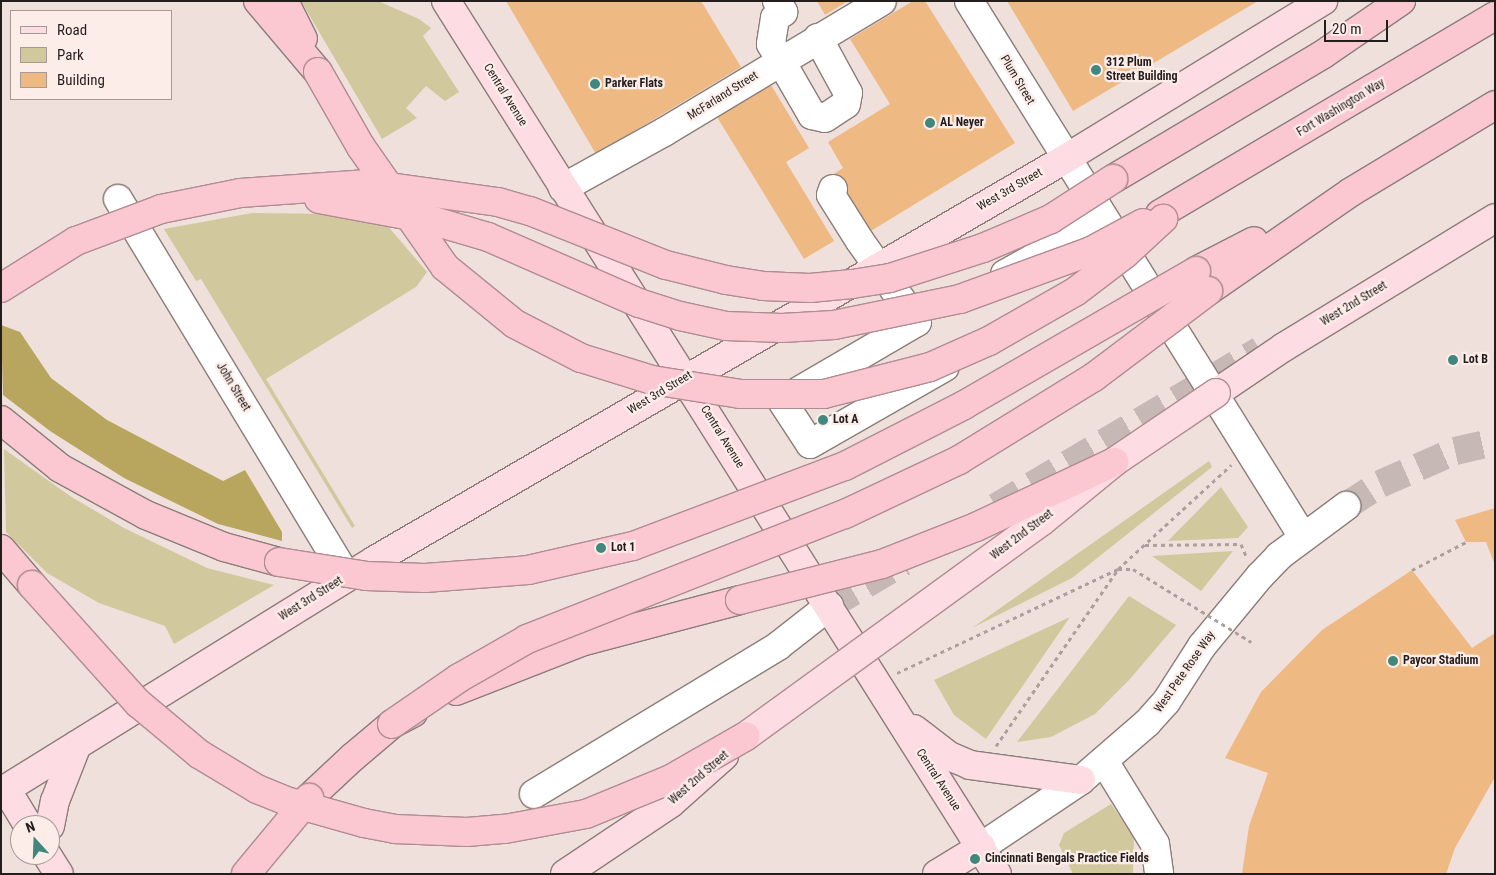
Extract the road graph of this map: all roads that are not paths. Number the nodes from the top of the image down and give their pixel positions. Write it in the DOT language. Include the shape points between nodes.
graph roads {
  1 [pos="258,1"];
  2 [pos="284,1"];
  3 [pos="446,1"];
  4 [pos="776,1"];
  5 [pos="882,1"];
  6 [pos="969,1"];
  7 [pos="1323,1"];
  8 [pos="1401,1"];
  9 [pos="1495,16"];
  10 [pos="818,38"];
  11 [pos="781,61"];
  12 [pos="318,72"];
  13 [pos="1495,105"];
  14 [pos="1065,159"];
  15 [pos="563,188"];
  16 [pos="833,189"];
  17 [pos="118,199"];
  18 [pos="195,201"];
  19 [pos="1161,217"];
  20 [pos="1495,218"];
  21 [pos="876,267"];
  22 [pos="1202,281"];
  23 [pos="1,288"];
  24 [pos="917,322"];
  25 [pos="685,378"];
  26 [pos="1,420"];
  27 [pos="1114,462"];
  28 [pos="1346,506"];
  29 [pos="1303,537"];
  30 [pos="1,549"];
  31 [pos="347,576"];
  32 [pos="829,606"];
  33 [pos="895,713"];
  34 [pos="392,724"];
  35 [pos="746,736"];
  36 [pos="77,745"];
  37 [pos="1104,761"];
  38 [pos="1081,780"];
  39 [pos="3,791"];
  40 [pos="534,794"];
  41 [pos="21,815"];
  42 [pos="52,815"];
  43 [pos="981,847"];
  44 [pos="246,874"];
  45 [pos="565,874"];
  46 [pos="937,874"];
  47 [pos="997,874"];
  48 [pos="1159,874"];
  1 -- 12 [label="highway"];
  2 -- 12 [label="highway"];
  3 -- 15 [label="main road, Central Avenue"];
  4 -- 11 [label="street" via="783,12 775,18 771,44"];
  5 -- 10 [label="street, McFarland Street"];
  6 -- 14 [label="street, Plum Street"];
  7 -- 14 [label="main road, West 3rd Street"];
  8 -- 18 [label="highway, bridge" via="1322,55 1051,219 983,248 890,278 810,288 763,286 698,274 631,253 530,211 498,202 423,190 368,184 324,185"];
  9 -- 19 [label="highway, Fort Washington Way"];
  10 -- 11 [label="street, McFarland Street"];
  10 -- 11 [label="street" via="848,93 846,104 825,118 812,114"];
  11 -- 15 [label="street, McFarland Street" via="647,142"];
  12 -- 19 [label="highway, bridge" via="361,147 446,267 514,324 581,358 652,380 740,394 824,394 930,368 989,341 1075,292 1125,254"];
  13 -- 22 [label="highway"];
  14 -- 21 [label="main road, West 3rd Street"];
  14 -- 29 [label="street, Plum Street"];
  15 -- 25 [label="main road, Central Avenue"];
  16 -- 21 [label="street" via="831,195"];
  17 -- 31 [label="street, John Street"];
  18 -- 19 [label="highway, bridge" via="274,196 310,198 427,219 488,237 639,303 680,316 726,326 782,328 842,323 960,300 1091,251"];
  18 -- 23 [label="highway, bridge" via="126,221 76,241"];
  20 -- 27 [label="main road, West 2nd Street, bridge" via="1284,347"];
  21 -- 24 [label="street"];
  21 -- 25 [label="main road, West 3rd Street"];
  22 -- 26 [label="highway, bridge" via="845,466 633,546 528,570 424,578 366,576 280,562 224,546 146,515 60,468"];
  22 -- 34 [label="highway, bridge" via="1094,377 959,460 845,514 527,639 459,678"];
  24 -- 24 [label="street" via="782,401 810,444 1123,265 1097,223"];
  25 -- 31 [label="main road, West 3rd Street"];
  25 -- 32 [label="main road, Central Avenue"];
  27 -- 34 [label="highway, bridge" via="976,527 882,564 581,642 468,685"];
  27 -- 35 [label="main road, West 2nd Street, bridge" via="1041,522"];
  28 -- 29 [label="street, West Pete Rose Way"];
  29 -- 37 [label="street, West Pete Rose Way" via="1260,576 1202,646 1166,702 1148,723"];
  30 -- 35 [label="highway, bridge" via="138,704 199,754 257,789 286,801 364,823 395,829 467,832 515,828 586,814 671,778"];
  31 -- 36 [label="main road, West 3rd Street"];
  32 -- 33 [label="main road, Central Avenue"];
  32 -- 40 [label="street" via="778,646"];
  33 -- 38 [label="main road" via="949,756 970,765"];
  33 -- 43 [label="main road, Central Avenue"];
  34 -- 44 [label="highway, bridge" via="309,798"];
  35 -- 45 [label="main road, West 2nd Street, bridge" via="671,803"];
  36 -- 39 [label="main road, West 3rd Street"];
  36 -- 42 [label="main road"];
  37 -- 38 [label="street, West Pete Rose Way"];
  37 -- 48 [label="street" via="1155,844"];
  38 -- 43 [label="street, West Pete Rose Way"];
  39 -- 41 [label="main road"];
  43 -- 46 [label="main road, West Pete Rose Way"];
  43 -- 47 [label="main road, Central Avenue"];
}
